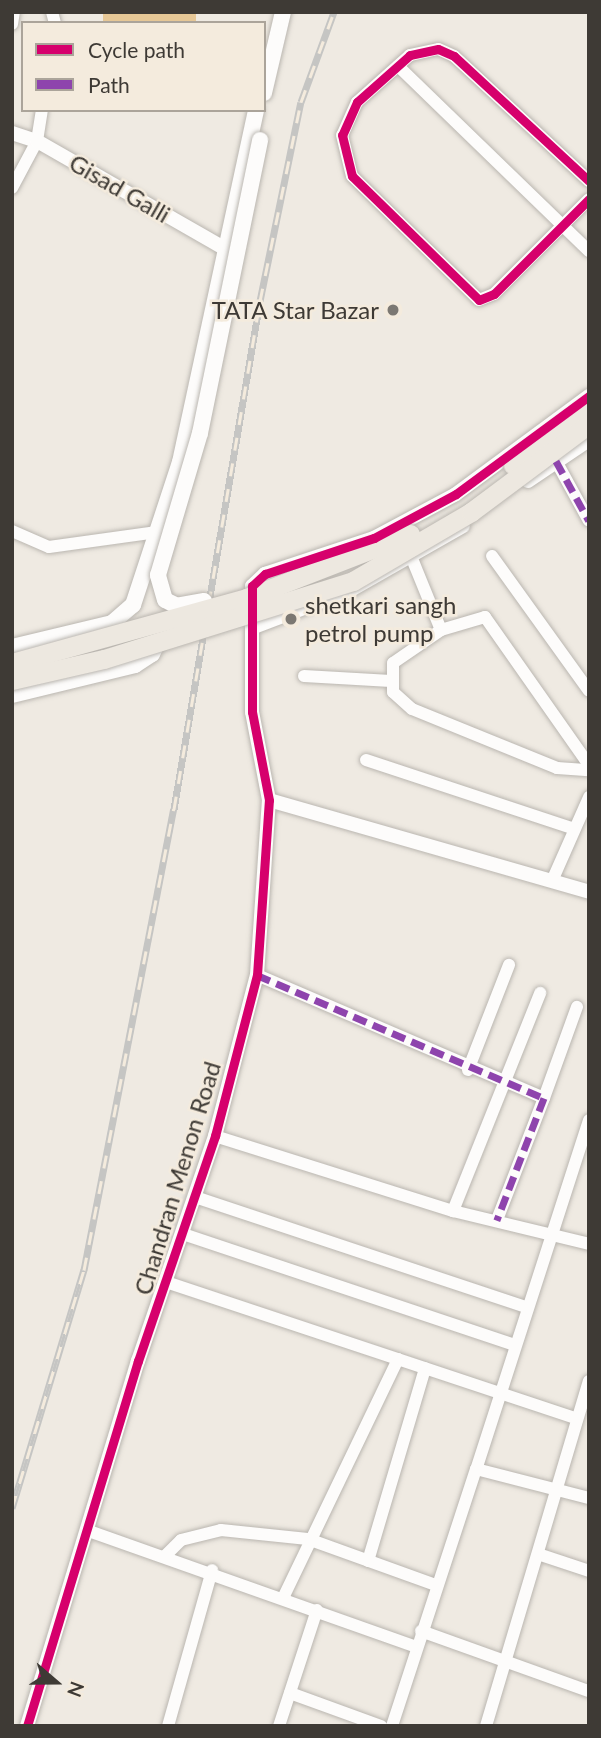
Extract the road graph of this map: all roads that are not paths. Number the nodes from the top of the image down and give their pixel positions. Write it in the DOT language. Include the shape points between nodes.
graph roads {
  1 [pos="14,12"];
  2 [pos="283,12"];
  3 [pos="12,24"];
  4 [pos="398,66"];
  5 [pos="266,84"];
  6 [pos="42,112"];
  7 [pos="256,112"];
  8 [pos="262,112"];
  9 [pos="12,134"];
  10 [pos="37,141"];
  11 [pos="589,181"];
  12 [pos="12,188"];
  13 [pos="589,199"];
  14 [pos="563,225"];
  15 [pos="224,248"];
  16 [pos="589,251"];
  17 [pos="589,396"];
  18 [pos="589,407"];
  19 [pos="589,424"];
  20 [pos="589,440"];
  21 [pos="556,461"];
  22 [pos="589,521"];
  23 [pos="12,531"];
  24 [pos="155,540"];
  25 [pos="492,555"];
  26 [pos="413,561"];
  27 [pos="246,598"];
  28 [pos="254,627"];
  29 [pos="442,631"];
  30 [pos="12,647"];
  31 [pos="12,663"];
  32 [pos="304,676"];
  33 [pos="12,680"];
  34 [pos="391,681"];
  35 [pos="589,691"];
  36 [pos="12,695"];
  37 [pos="366,760"];
  38 [pos="589,768"];
  39 [pos="589,797"];
  40 [pos="269,800"];
  41 [pos="572,828"];
  42 [pos="552,881"];
  43 [pos="589,891"];
  44 [pos="509,965"];
  45 [pos="257,975"];
  46 [pos="540,993"];
  47 [pos="578,1007"];
  48 [pos="468,1070"];
  49 [pos="504,1083"];
  50 [pos="544,1098"];
  51 [pos="589,1120"];
  52 [pos="215,1136"];
  53 [pos="195,1197"];
  54 [pos="453,1211"];
  55 [pos="497,1220"];
  56 [pos="183,1234"];
  57 [pos="551,1234"];
  58 [pos="589,1244"];
  59 [pos="166,1282"];
  60 [pos="527,1307"];
  61 [pos="514,1345"];
  62 [pos="398,1359"];
  63 [pos="425,1368"];
  64 [pos="589,1381"];
  65 [pos="499,1395"];
  66 [pos="577,1419"];
  67 [pos="476,1469"];
  68 [pos="559,1489"];
  69 [pos="589,1498"];
  70 [pos="86,1530"];
  71 [pos="308,1539"];
  72 [pos="538,1554"];
  73 [pos="166,1555"];
  74 [pos="368,1561"];
  75 [pos="212,1570"];
  76 [pos="589,1571"];
  77 [pos="436,1585"];
  78 [pos="284,1596"];
  79 [pos="317,1610"];
  80 [pos="421,1631"];
  81 [pos="417,1647"];
  82 [pos="505,1662"];
  83 [pos="589,1691"];
  84 [pos="290,1693"];
  85 [pos="27,1726"];
  86 [pos="168,1726"];
  87 [pos="279,1726"];
  88 [pos="381,1726"];
  89 [pos="392,1726"];
  90 [pos="486,1726"];
  1 -- 3 [label="street"];
  2 -- 5 [label="main road"];
  4 -- 11 [label="street" via="425,48 454,56"];
  4 -- 14 [label="street"];
  4 -- 14 [label="street" via="347,117 342,154 352,176 471,296 486,300"];
  6 -- 10 [label="street"];
  7 -- 15 [label="main road"];
  8 -- 27 [label="main road, bridge" via="200,433 158,575 158,594 177,606"];
  9 -- 10 [label="street, Gisad Galli"];
  10 -- 12 [label="street"];
  10 -- 15 [label="street, Gisad Galli"];
  13 -- 14 [label="street"];
  14 -- 16 [label="street"];
  15 -- 24 [label="main road" via="180,462"];
  17 -- 28 [label="street, Chandran Menon Road" via="456,494 374,538 259,578 252,586"];
  18 -- 27 [label="main road, bridge" via="469,501 359,557"];
  19 -- 33 [label="main road, bridge" via="471,512 353,581 104,659"];
  20 -- 21 [label="street"];
  21 -- 22 [label="street"];
  21 -- 26 [label="street"];
  23 -- 24 [label="street" via="50,547"];
  24 -- 30 [label="main road" via="125,615"];
  24 -- 36 [label="main road" via="172,614 152,654 127,667"];
  25 -- 35 [label="street"];
  26 -- 28 [label="street"];
  26 -- 29 [label="street"];
  27 -- 31 [label="main road, bridge"];
  28 -- 40 [label="street, Chandran Menon Road" via="252,712"];
  29 -- 34 [label="street" via="400,653"];
  29 -- 38 [label="street" via="477,618 491,621"];
  32 -- 34 [label="street"];
  34 -- 38 [label="street" via="412,709 557,768"];
  37 -- 41 [label="street"];
  39 -- 41 [label="street"];
  40 -- 42 [label="street"];
  40 -- 45 [label="street, Chandran Menon Road"];
  41 -- 42 [label="street"];
  42 -- 43 [label="street"];
  44 -- 48 [label="street"];
  45 -- 48 [label="street"];
  45 -- 52 [label="street, Chandran Menon Road"];
  46 -- 49 [label="street"];
  47 -- 50 [label="street"];
  48 -- 49 [label="street"];
  49 -- 50 [label="street"];
  49 -- 54 [label="street"];
  50 -- 55 [label="street"];
  51 -- 57 [label="street"];
  52 -- 53 [label="street, Chandran Menon Road"];
  52 -- 54 [label="street"];
  53 -- 56 [label="street, Chandran Menon Road"];
  53 -- 60 [label="street"];
  54 -- 55 [label="street"];
  55 -- 57 [label="street"];
  56 -- 59 [label="street, Chandran Menon Road"];
  56 -- 61 [label="street"];
  57 -- 58 [label="street"];
  57 -- 60 [label="street"];
  59 -- 62 [label="street"];
  59 -- 70 [label="street, Chandran Menon Road"];
  60 -- 61 [label="street"];
  61 -- 65 [label="street"];
  62 -- 63 [label="street"];
  62 -- 71 [label="street"];
  63 -- 65 [label="street"];
  63 -- 74 [label="street"];
  64 -- 66 [label="street"];
  65 -- 66 [label="street"];
  65 -- 67 [label="street"];
  66 -- 68 [label="street"];
  67 -- 68 [label="street"];
  67 -- 77 [label="street"];
  68 -- 69 [label="street"];
  68 -- 72 [label="street"];
  70 -- 73 [label="street"];
  70 -- 85 [label="street, Chandran Menon Road"];
  71 -- 73 [label="street" via="211,1531 181,1540"];
  71 -- 74 [label="street"];
  71 -- 78 [label="street"];
  72 -- 76 [label="street"];
  72 -- 82 [label="street"];
  73 -- 75 [label="street"];
  74 -- 77 [label="street"];
  75 -- 78 [label="street"];
  75 -- 86 [label="street"];
  77 -- 80 [label="street"];
  78 -- 79 [label="street"];
  79 -- 81 [label="street"];
  79 -- 84 [label="street"];
  80 -- 81 [label="street"];
  80 -- 82 [label="street"];
  81 -- 89 [label="street"];
  82 -- 83 [label="street"];
  82 -- 90 [label="street"];
  84 -- 87 [label="street"];
  84 -- 88 [label="street"];
}
